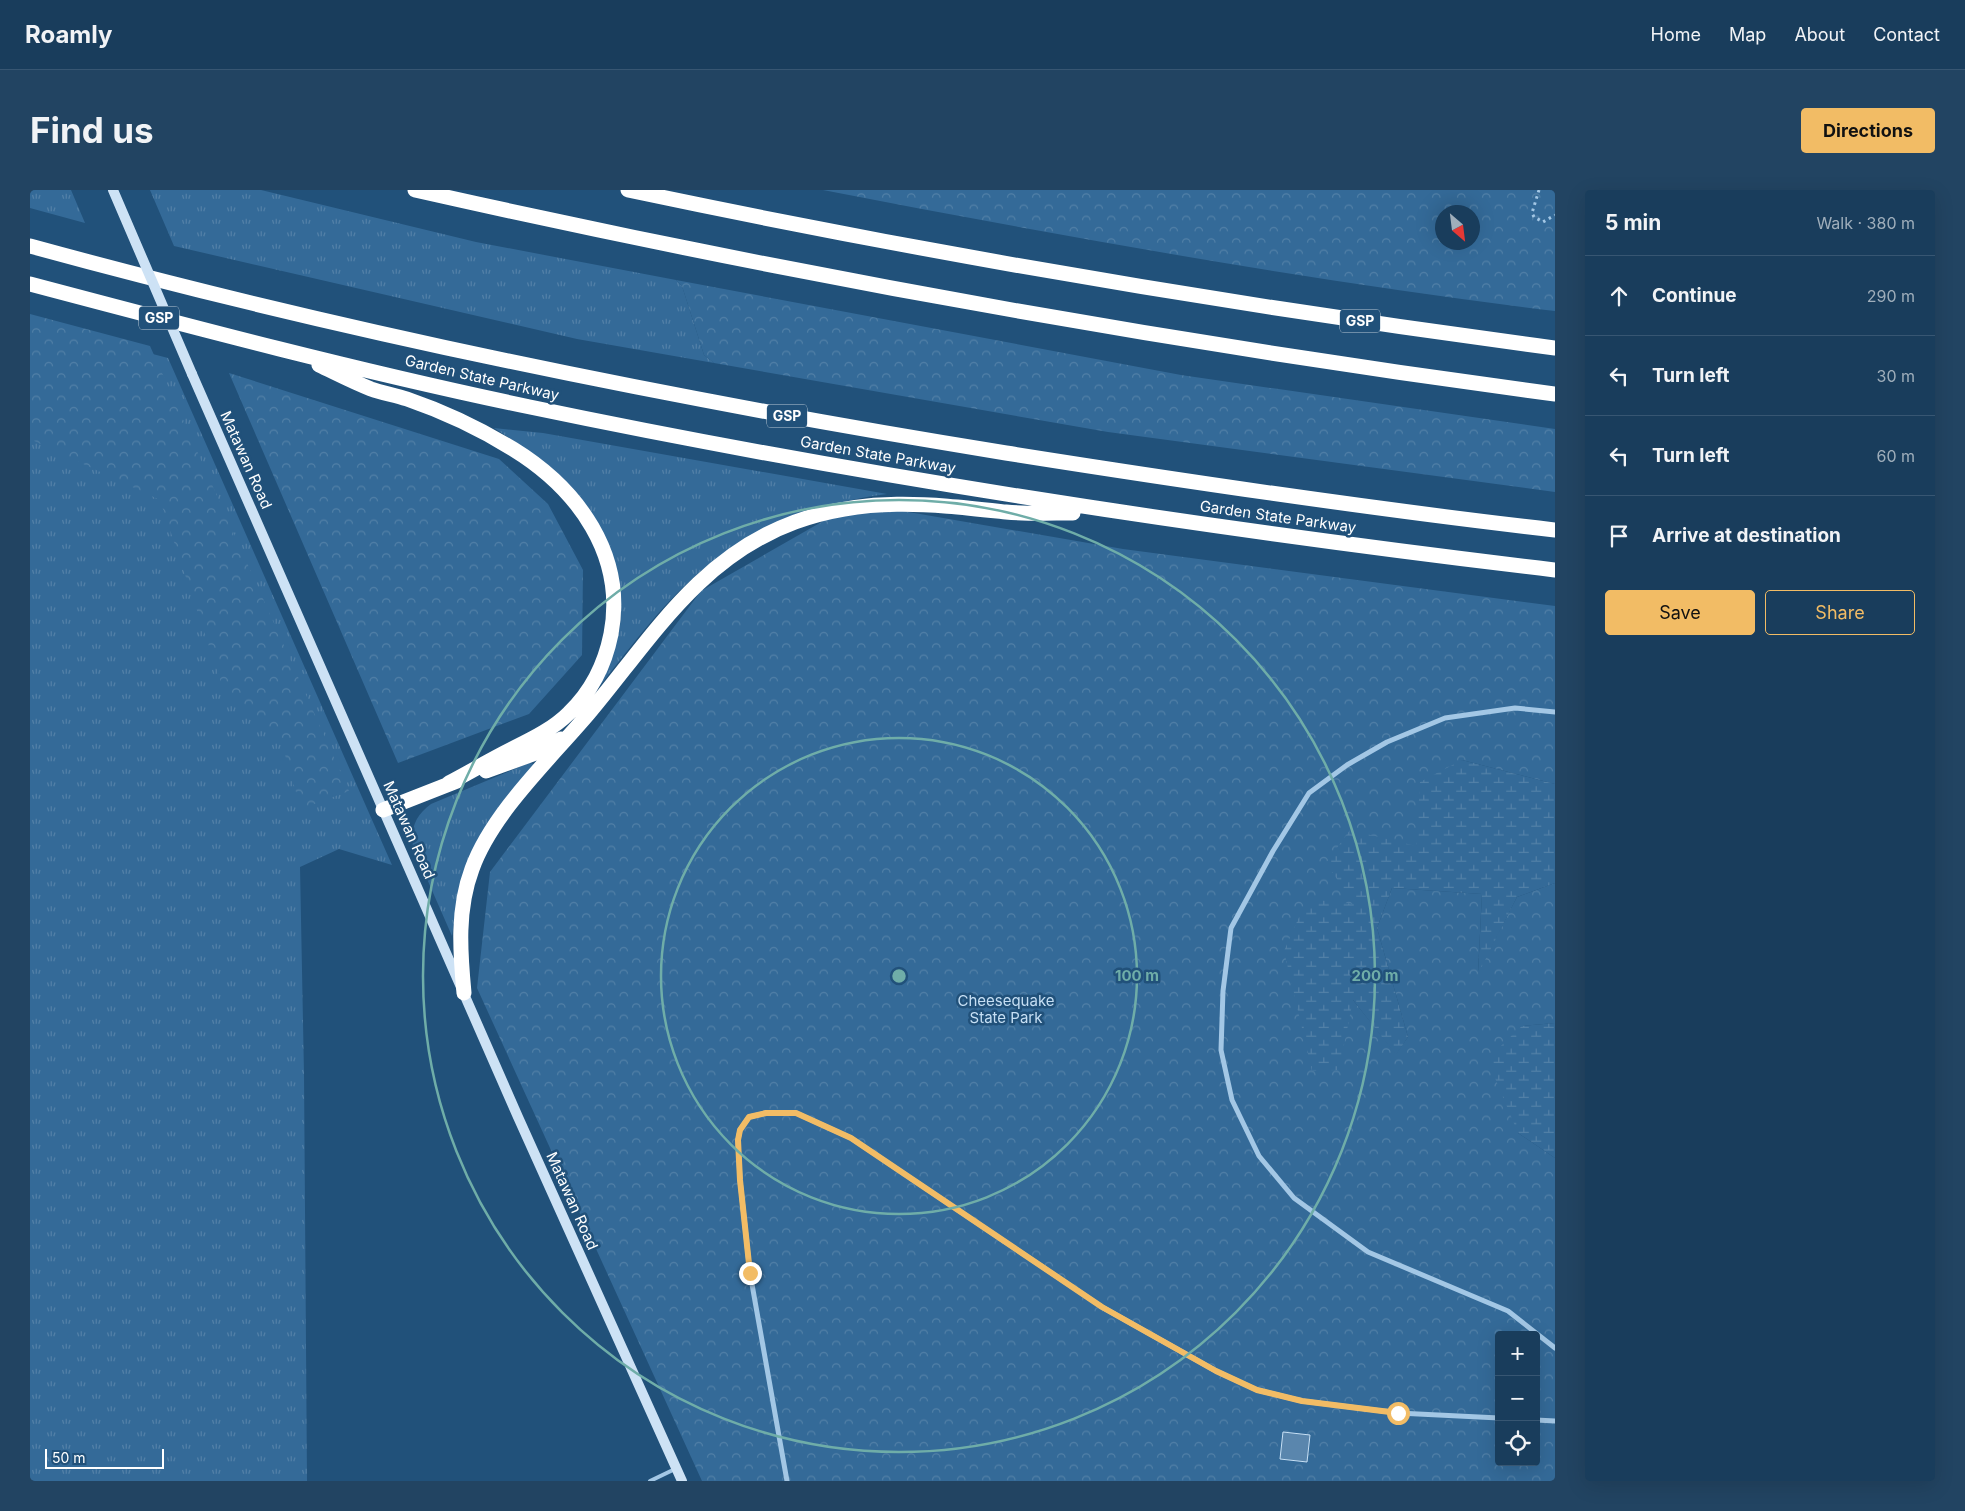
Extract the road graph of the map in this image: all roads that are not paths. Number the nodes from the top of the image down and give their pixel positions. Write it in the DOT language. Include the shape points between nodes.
graph roads {
  1 [pos="113,190"];
  2 [pos="415,190"];
  3 [pos="628,190"];
  4 [pos="657,190"];
  5 [pos="688,203"];
  6 [pos="30,246"];
  7 [pos="30,284"];
  8 [pos="1555,348"];
  9 [pos="288,351"];
  10 [pos="1555,394"];
  11 [pos="1130,514"];
  12 [pos="1555,530"];
  13 [pos="1555,570"];
  14 [pos="1555,712"];
  15 [pos="570,732"];
  16 [pos="449,783"];
  17 [pos="383,810"];
  18 [pos="464,993"];
  19 [pos="1555,1348"];
  20 [pos="1495,1418"];
  21 [pos="1540,1420"];
  22 [pos="1555,1421"];
  23 [pos="676,1469"];
  24 [pos="650,1481"];
  25 [pos="682,1481"];
  26 [pos="787,1481"];
  1 -- 17 [label="main road, Matawan Road, bridge"];
  2 -- 10 [label="highway" via="738,259 975,304 1279,354"];
  3 -- 5 [label="highway, GSP"];
  4 -- 5 [label="highway"];
  5 -- 8 [label="highway, GSP" via="1055,272"];
  6 -- 12 [label="highway, Garden State Parkway / GSP" via="298,316 719,404 1251,491"];
  7 -- 9 [label="highway, Garden State Parkway / GSP"];
  9 -- 11 [label="highway, Garden State Parkway / GSP" via="647,431"];
  9 -- 16 [label="highway" via="372,390 422,405 512,449 544,471 571,497 590,522 606,553 614,588 612,626 604,660 590,688 557,724"];
  11 -- 13 [label="highway, Garden State Parkway / GSP"];
  11 -- 15 [label="highway" via="1008,512 940,504 892,504 833,511 786,526 742,548 690,589 589,714"];
  14 -- 19 [label="street" via="1515,708 1446,718 1387,742 1347,765 1309,793 1273,850 1231,928 1223,991 1221,1050 1232,1100 1260,1156 1294,1198 1368,1252 1508,1311"];
  15 -- 16 [label="highway" via="533,754"];
  15 -- 18 [label="highway" via="502,817 472,868 461,922"];
  16 -- 17 [label="highway"];
  17 -- 18 [label="main road, Matawan Road"];
  18 -- 23 [label="main road, Matawan Road"];
  20 -- 26 [label="street" via="1398,1413 1302,1401 1257,1390 1216,1371 1102,1307 851,1138 796,1113 766,1113 749,1117 740,1130 740,1180 750,1273"];
  21 -- 22 [label="street"];
  23 -- 24 [label="lane"];
  23 -- 25 [label="main road, Matawan Road"];
}
